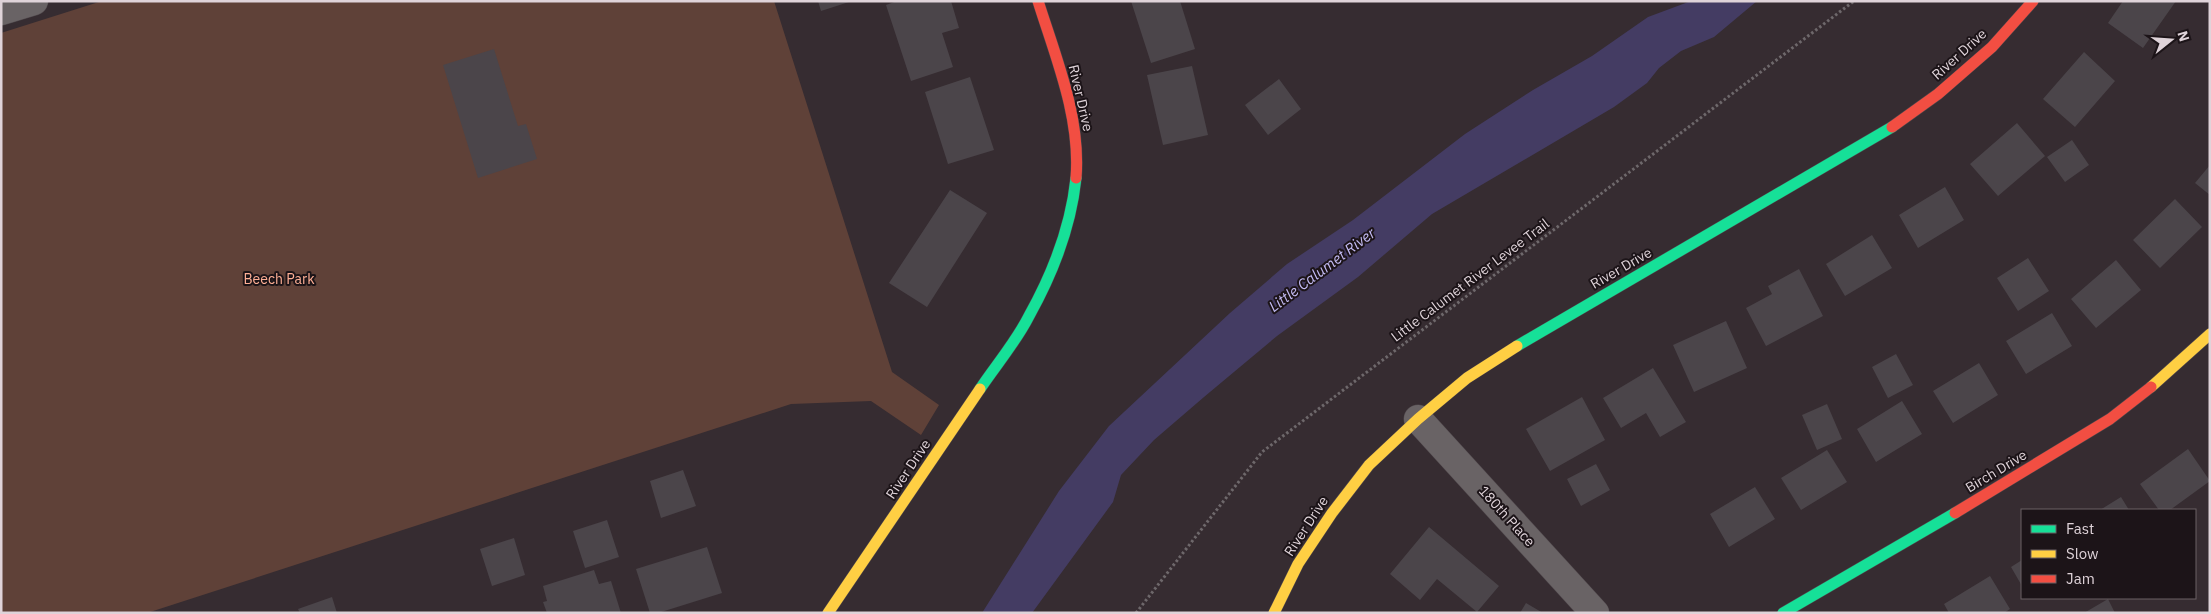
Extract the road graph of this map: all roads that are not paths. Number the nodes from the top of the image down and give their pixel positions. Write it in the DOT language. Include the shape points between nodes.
graph roads {
  1 [pos="34,1"];
  2 [pos="1038,1"];
  3 [pos="2033,1"];
  4 [pos="1,12"];
  5 [pos="2210,334"];
  6 [pos="1418,418"];
  7 [pos="828,613"];
  8 [pos="1274,613"];
  9 [pos="1595,613"];
  10 [pos="1783,613"];
  1 -- 4 [label="street"];
  2 -- 7 [label="street, River Drive" via="1068,97 1078,153 1074,204 1055,262 1029,317"];
  3 -- 6 [label="street, River Drive" via="1992,47 1938,94 1882,134 1525,342 1467,378"];
  5 -- 10 [label="street, Birch Drive" via="2110,419"];
  6 -- 8 [label="street, River Drive" via="1369,465 1332,513 1298,564"];
  6 -- 9 [label="street, 180th Place"];
}
